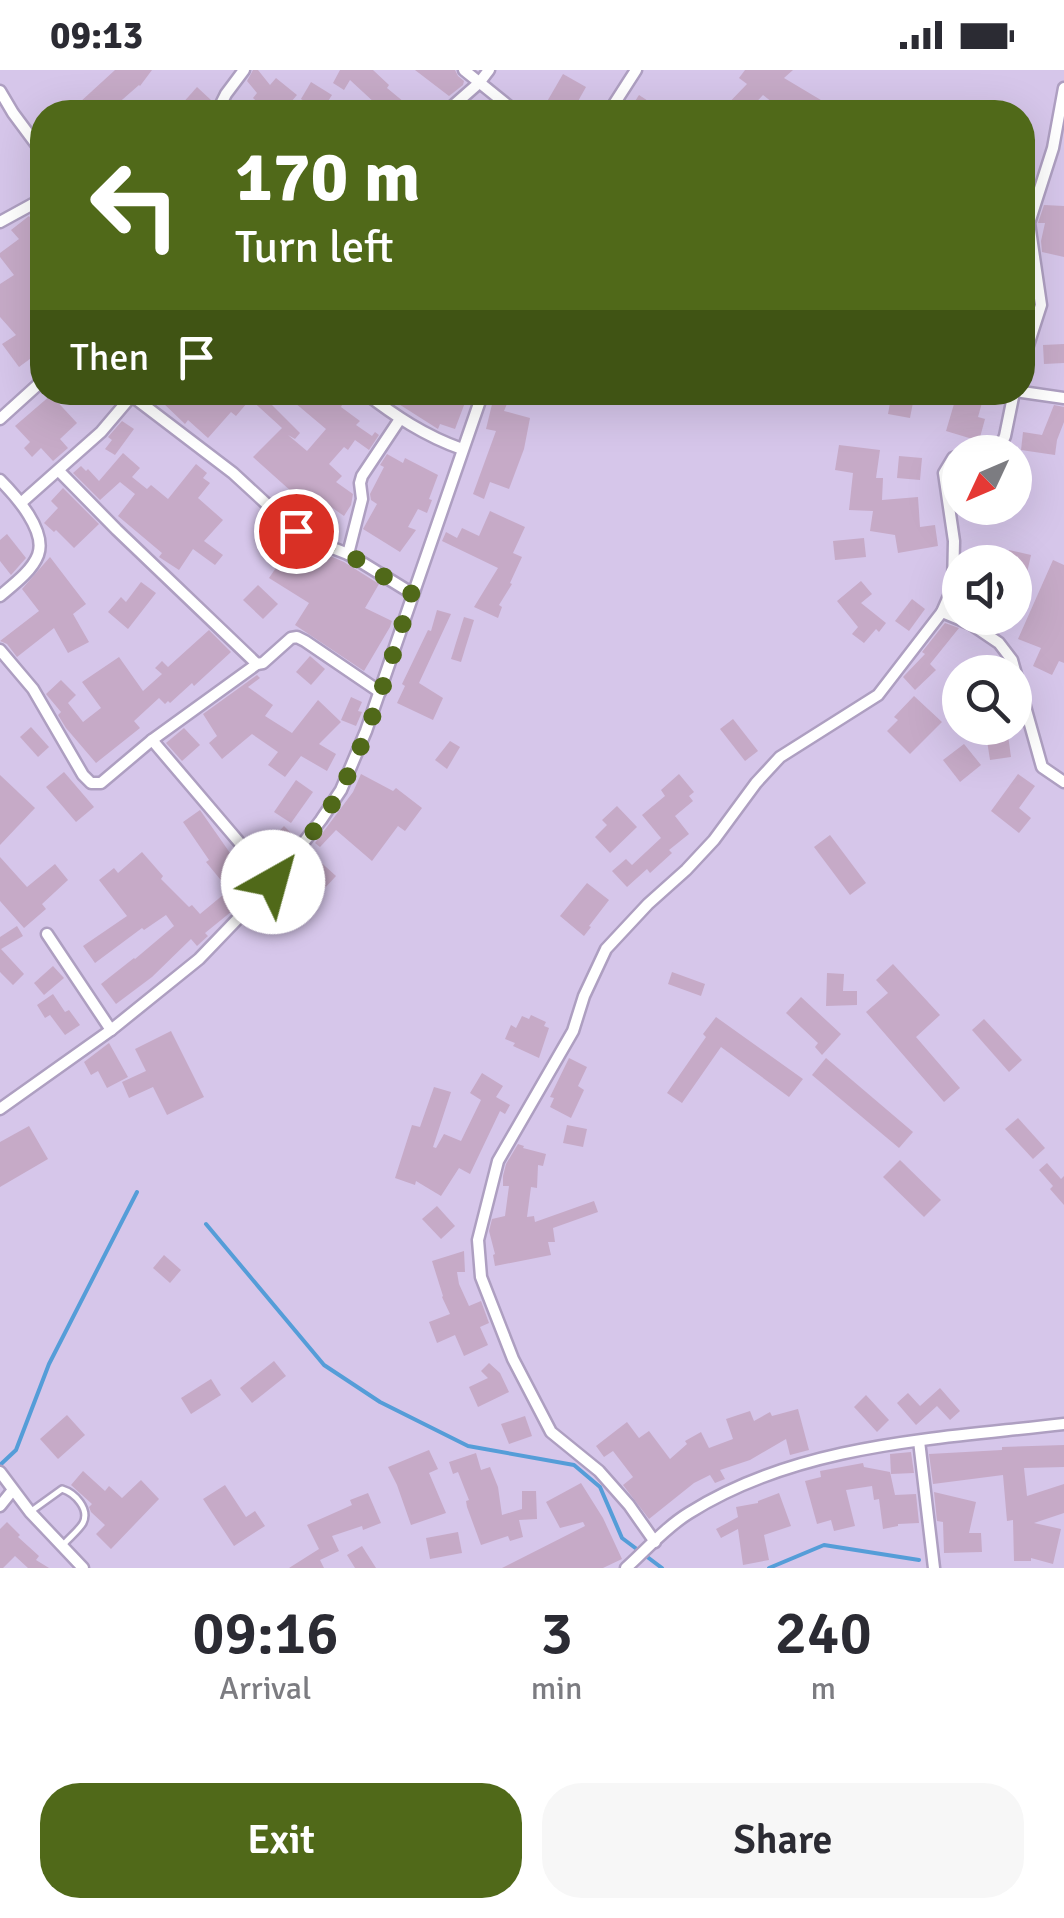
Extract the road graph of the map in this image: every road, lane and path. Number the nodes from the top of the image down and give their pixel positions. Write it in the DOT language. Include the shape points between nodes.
graph roads {
  1 [pos="244,70"];
  2 [pos="464,70"];
  3 [pos="489,70"];
  4 [pos="636,70"];
  5 [pos="479,83"];
  6 [pos="1064,88"];
  7 [pos="0,91"];
  8 [pos="223,100"];
  9 [pos="460,100"];
  10 [pos="501,100"];
  11 [pos="617,100"];
  12 [pos="30,136"];
  13 [pos="1035,204"];
  14 [pos="30,205"];
  15 [pos="0,222"];
  16 [pos="1035,261"];
  17 [pos="1035,326"];
  18 [pos="30,392"];
  19 [pos="1035,394"];
  20 [pos="1064,398"];
  21 [pos="124,405"];
  22 [pos="148,405"];
  23 [pos="381,405"];
  24 [pos="478,405"];
  25 [pos="1011,405"];
  26 [pos="0,419"];
  27 [pos="400,419"];
  28 [pos="1005,435"];
  29 [pos="462,449"];
  30 [pos="59,470"];
  31 [pos="0,480"];
  32 [pos="22,502"];
  33 [pos="348,554"];
  34 [pos="412,594"];
  35 [pos="0,596"];
  36 [pos="942,612"];
  37 [pos="988,635"];
  38 [pos="0,650"];
  39 [pos="257,664"];
  40 [pos="380,692"];
  41 [pos="152,740"];
  42 [pos="1064,782"];
  43 [pos="273,882"];
  44 [pos="48,934"];
  45 [pos="111,1030"];
  46 [pos="0,1110"];
  47 [pos="1064,1424"];
  48 [pos="920,1440"];
  49 [pos="0,1472"];
  50 [pos="11,1489"];
  51 [pos="0,1506"];
  52 [pos="30,1512"];
  53 [pos="654,1543"];
  54 [pos="62,1546"];
  55 [pos="83,1568"];
  56 [pos="627,1568"];
  57 [pos="934,1568"];
  1 -- 8 [label="street"];
  2 -- 5 [label="street"];
  3 -- 5 [label="street"];
  4 -- 11 [label="street"];
  5 -- 9 [label="street"];
  5 -- 10 [label="street"];
  6 -- 13 [label="street"];
  7 -- 12 [label="street"];
  14 -- 15 [label="street"];
  16 -- 17 [label="street" via="1042,305"];
  18 -- 26 [label="street"];
  19 -- 20 [label="street"];
  21 -- 30 [label="street"];
  22 -- 33 [label="street" via="296,531"];
  23 -- 27 [label="street"];
  24 -- 29 [label="street"];
  25 -- 28 [label="street"];
  27 -- 29 [label="street"];
  27 -- 33 [label="street" via="362,476"];
  29 -- 34 [label="street"];
  30 -- 32 [label="street"];
  30 -- 39 [label="street"];
  31 -- 32 [label="street"];
  32 -- 35 [label="street" via="40,552"];
  33 -- 34 [label="street"];
  34 -- 40 [label="street"];
  36 -- 53 [label="street" via="878,695 780,757 714,840 606,949 573,1030 498,1161 478,1240 481,1277 513,1359 551,1432 599,1471"];
  37 -- 42 [label="street" via="1012,660 1042,766"];
  38 -- 41 [label="street" via="33,689 91,784 101,783"];
  39 -- 40 [label="street" via="297,637"];
  39 -- 41 [label="street"];
  40 -- 43 [label="street" via="341,790"];
  41 -- 43 [label="street"];
  43 -- 45 [label="street" via="199,959"];
  44 -- 45 [label="street"];
  45 -- 46 [label="street"];
  47 -- 48 [label="street"];
  48 -- 53 [label="street" via="810,1461 761,1478 685,1515"];
  48 -- 57 [label="street"];
  49 -- 50 [label="street"];
  50 -- 51 [label="street"];
  50 -- 52 [label="street"];
  52 -- 54 [label="street"];
  52 -- 54 [label="lane" via="62,1489 71,1491 84,1523"];
  53 -- 56 [label="street"];
  54 -- 55 [label="street"];
}
